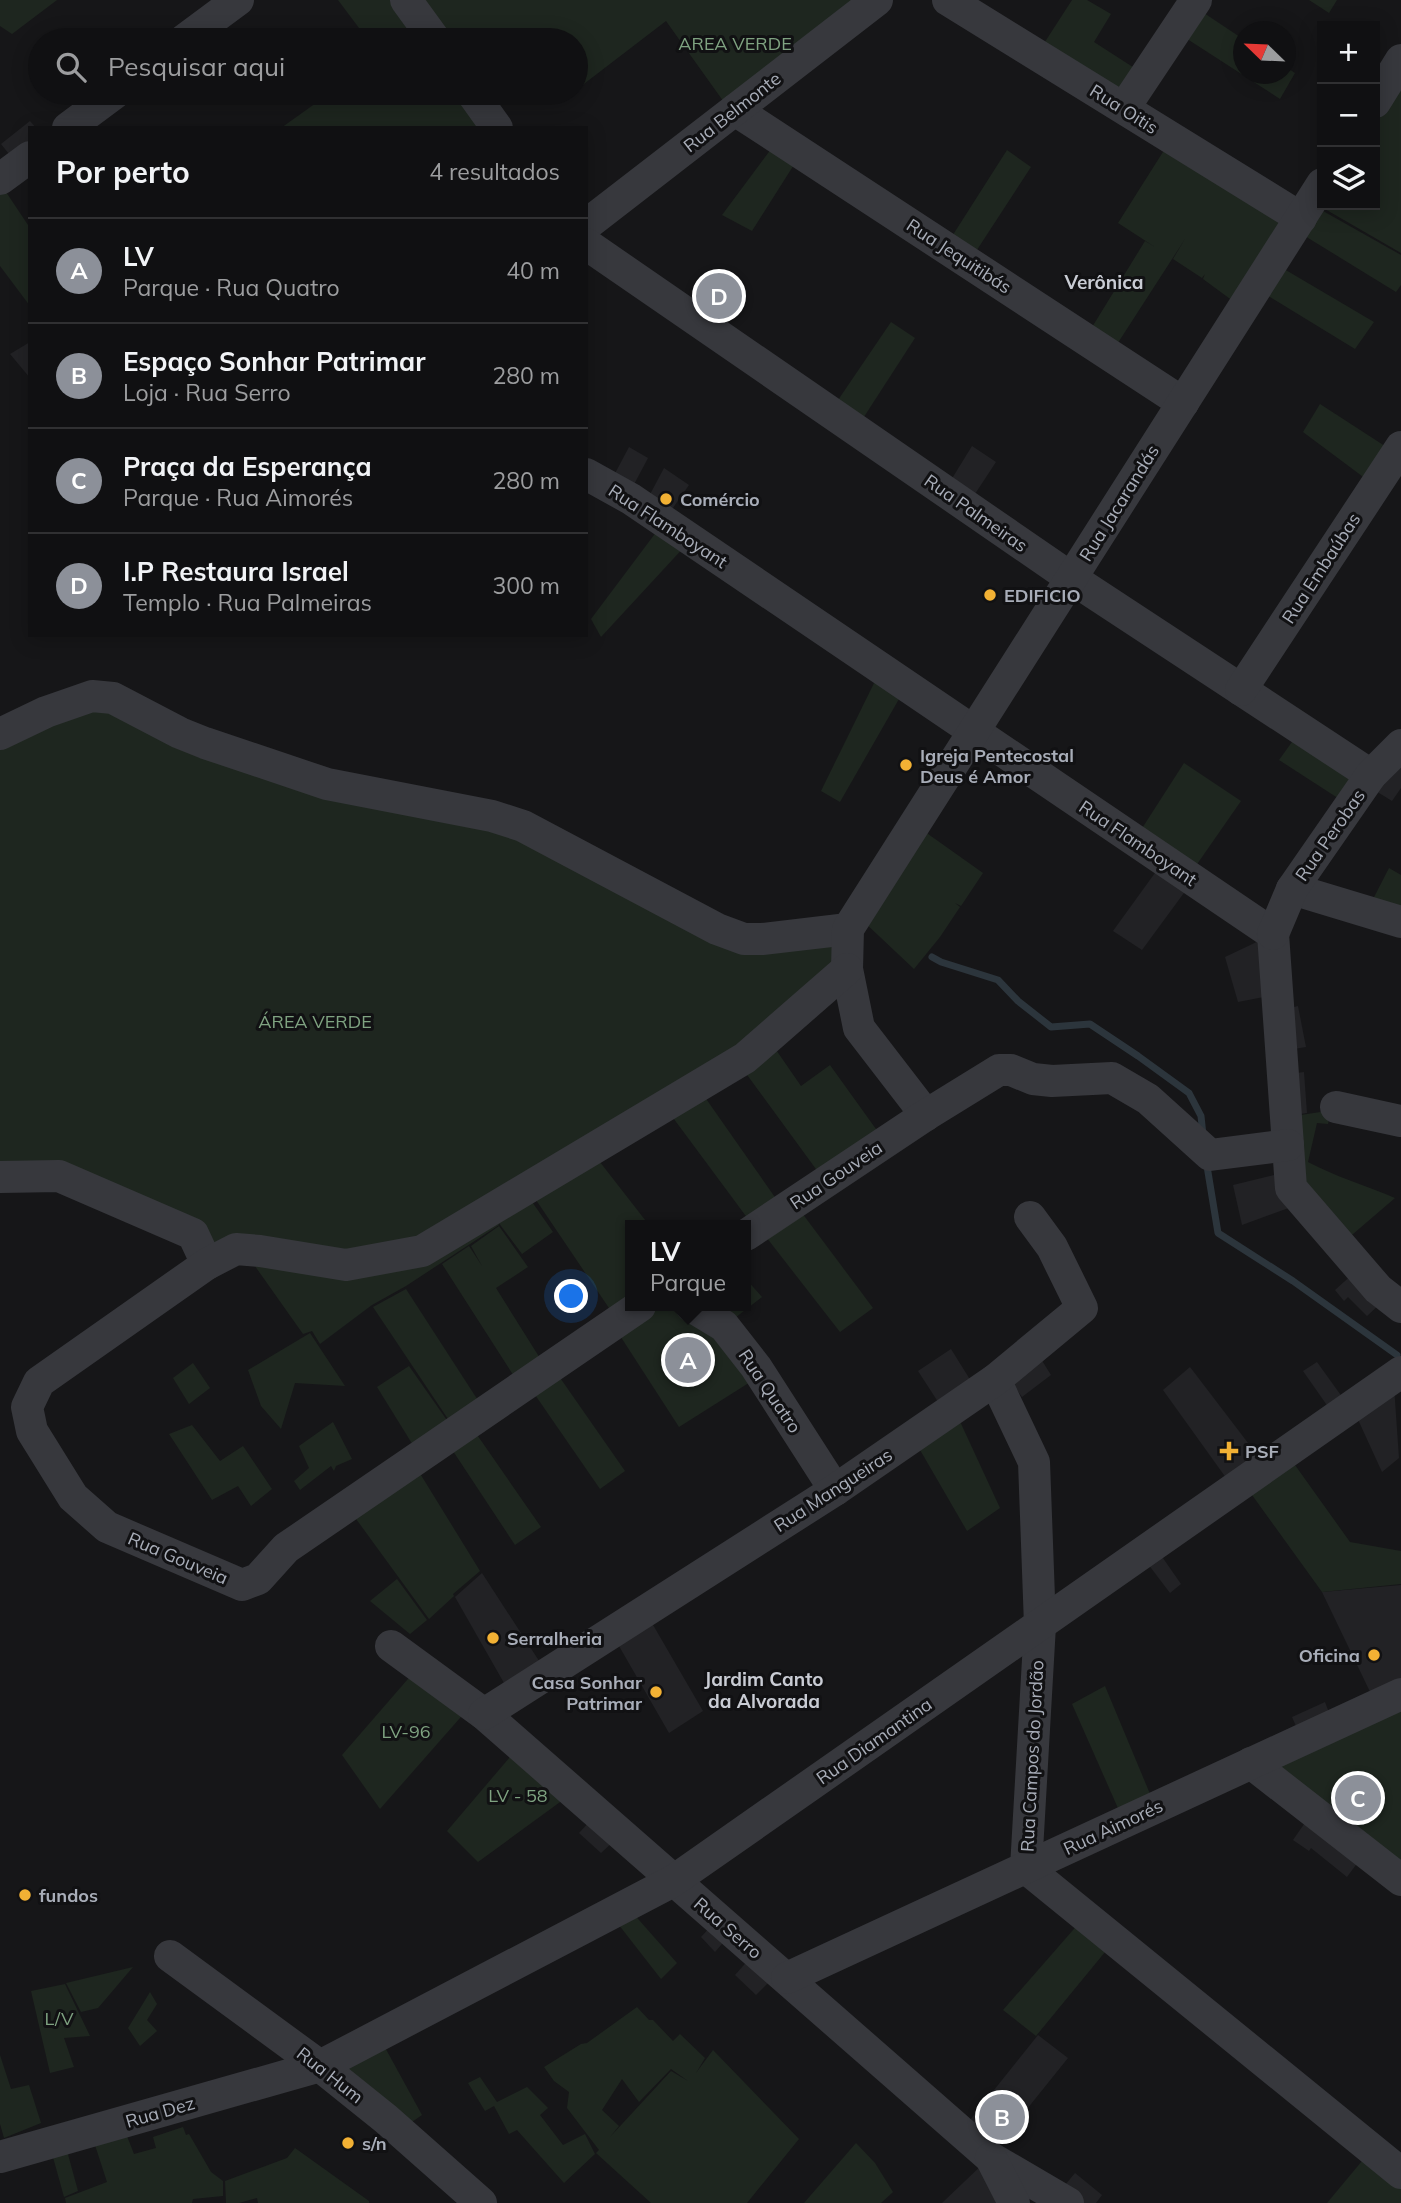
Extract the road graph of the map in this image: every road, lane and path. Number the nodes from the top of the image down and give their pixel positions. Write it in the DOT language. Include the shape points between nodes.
graph roads {
  1 [pos="238,0"];
  2 [pos="406,0"];
  3 [pos="877,0"];
  4 [pos="948,0"];
  5 [pos="1196,0"];
  6 [pos="200,28"];
  7 [pos="426,28"];
  8 [pos="1401,60"];
  9 [pos="1380,94"];
  10 [pos="99,105"];
  11 [pos="481,105"];
  12 [pos="1124,108"];
  13 [pos="735,110"];
  14 [pos="71,126"];
  15 [pos="496,126"];
  16 [pos="1317,192"];
  17 [pos="1301,218"];
  18 [pos="588,223"];
  19 [pos="588,245"];
  20 [pos="1183,403"];
  21 [pos="1401,447"];
  22 [pos="588,475"];
  23 [pos="1071,578"];
  24 [pos="1241,690"];
  25 [pos="974,731"];
  26 [pos="0,734"];
  27 [pos="1401,745"];
  28 [pos="1371,775"];
  29 [pos="1292,890"];
  30 [pos="1401,922"];
  31 [pos="848,929"];
  32 [pos="1273,934"];
  33 [pos="847,969"];
  34 [pos="1336,1107"];
  35 [pos="926,1115"];
  36 [pos="1401,1121"];
  37 [pos="1288,1145"];
  38 [pos="0,1177"];
  39 [pos="1030,1217"];
  40 [pos="751,1232"];
  41 [pos="207,1264"];
  42 [pos="1401,1307"];
  43 [pos="633,1311"];
  44 [pos="699,1311"];
  45 [pos="1401,1377"];
  46 [pos="995,1380"];
  47 [pos="835,1490"];
  48 [pos="1040,1625"];
  49 [pos="391,1646"];
  50 [pos="1401,1694"];
  51 [pos="484,1713"];
  52 [pos="1251,1763"];
  53 [pos="1026,1868"];
  54 [pos="1401,1880"];
  55 [pos="673,1881"];
  56 [pos="170,1956"];
  57 [pos="787,1979"];
  58 [pos="320,2066"];
  59 [pos="0,2157"];
  60 [pos="991,2158"];
  61 [pos="1401,2173"];
  62 [pos="481,2203"];
  63 [pos="1014,2203"];
  64 [pos="1068,2203"];
  1 -- 6 [label="street"];
  2 -- 7 [label="street"];
  3 -- 13 [label="street, Rua Belmonte"];
  4 -- 12 [label="street, Rua Oitis"];
  5 -- 12 [label="street"];
  8 -- 9 [label="street"];
  10 -- 14 [label="street"];
  11 -- 15 [label="street"];
  12 -- 17 [label="street, Rua Oitis"];
  13 -- 18 [label="street, Rua Belmonte"];
  13 -- 20 [label="street, Rua Jequitibás"];
  16 -- 17 [label="street, Rua Jacarandás"];
  17 -- 20 [label="street, Rua Jacarandás"];
  19 -- 23 [label="street, Rua Palmeiras"];
  20 -- 23 [label="street, Rua Jacarandás"];
  21 -- 24 [label="street, Rua Embaúbas"];
  22 -- 25 [label="street, Rua Flamboyant" via="631,499"];
  23 -- 24 [label="street, Rua Palmeiras"];
  23 -- 25 [label="street, Rua Jacarandás"];
  24 -- 28 [label="street, Rua Palmeiras"];
  25 -- 31 [label="street, Rua Jacarandás"];
  25 -- 32 [label="street, Rua Flamboyant"];
  26 -- 31 [label="street" via="92,696 113,698 180,733 327,784 523,826 716,929 744,939"];
  27 -- 28 [label="street, Rua Perobas"];
  28 -- 29 [label="street, Rua Perobas"];
  29 -- 30 [label="street"];
  29 -- 32 [label="street, Rua Perobas"];
  31 -- 33 [label="street"];
  32 -- 37 [label="street"];
  33 -- 35 [label="street" via="859,1028"];
  33 -- 41 [label="street, Rua Gouveia" via="745,1058 422,1251 346,1265 236,1249"];
  34 -- 36 [label="street"];
  35 -- 37 [label="street, Rua Gouveia" via="999,1070 1052,1081 1112,1078 1149,1099 1210,1155"];
  35 -- 40 [label="street, Rua Gouveia"];
  37 -- 42 [label="street" via="1291,1188 1378,1289"];
  38 -- 41 [label="street" via="59,1176 193,1234"];
  39 -- 46 [label="street, Rua Mangueiras" via="1052,1247 1082,1308"];
  41 -- 43 [label="street, Rua Gouveia" via="39,1382 27,1407 32,1431 73,1497 107,1527 242,1585 258,1579 286,1548"];
  44 -- 47 [label="street, Rua Quatro" via="724,1326 756,1367"];
  45 -- 48 [label="street, Rua Diamantina"];
  46 -- 47 [label="street, Rua Mangueiras"];
  46 -- 48 [label="street, Rua Campos do Jordão" via="1034,1462"];
  47 -- 51 [label="street, Rua Mangueiras"];
  48 -- 53 [label="street, Rua Campos do Jordão"];
  48 -- 55 [label="street, Rua Diamantina"];
  49 -- 51 [label="street, Rua Serro"];
  50 -- 52 [label="street, Rua Aimorés"];
  51 -- 55 [label="street, Rua Serro"];
  52 -- 53 [label="street, Rua Aimorés"];
  52 -- 54 [label="street"];
  53 -- 57 [label="street, Rua Aimorés"];
  53 -- 61 [label="street, Rua Campos do Jordão"];
  55 -- 57 [label="street, Rua Serro"];
  55 -- 58 [label="street, Rua Diamantina"];
  56 -- 58 [label="street, Rua Hum"];
  57 -- 60 [label="street, Rua Serro"];
  58 -- 59 [label="street, Rua Dez"];
  58 -- 62 [label="street, Rua Hum"];
  60 -- 63 [label="street"];
  60 -- 64 [label="street, Rua Serro"];
}
